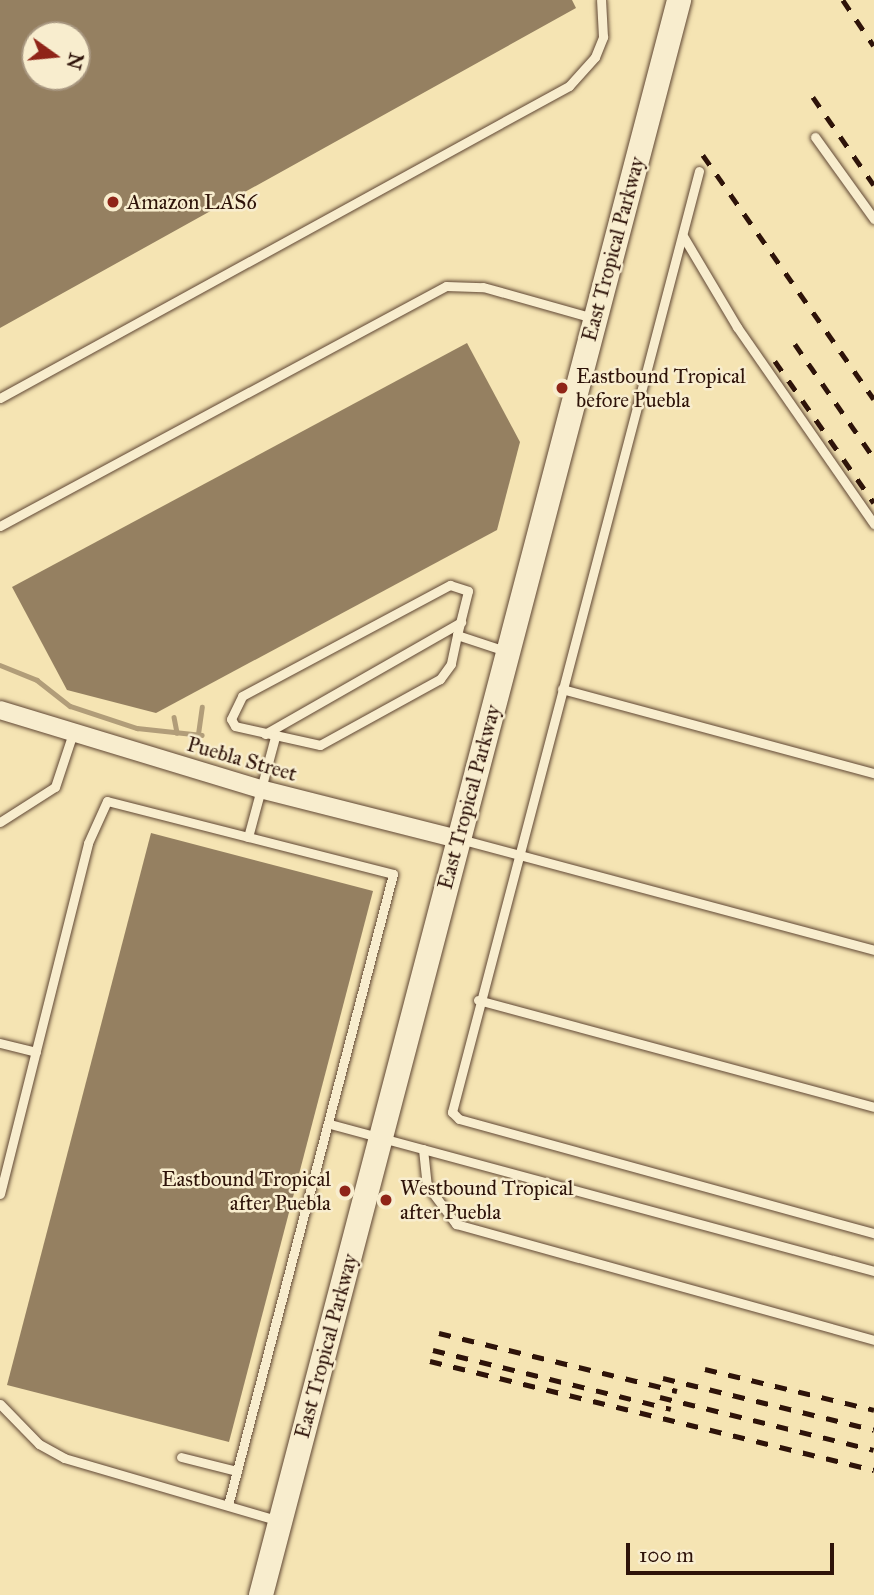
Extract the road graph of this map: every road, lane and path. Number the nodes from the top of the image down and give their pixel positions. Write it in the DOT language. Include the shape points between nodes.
graph roads {
  1 [pos="601,0"];
  2 [pos="679,0"];
  3 [pos="815,137"];
  4 [pos="699,171"];
  5 [pos="874,219"];
  6 [pos="683,236"];
  7 [pos="595,318"];
  8 [pos="0,398"];
  9 [pos="874,524"];
  10 [pos="0,526"];
  11 [pos="461,622"];
  12 [pos="457,635"];
  13 [pos="507,651"];
  14 [pos="562,689"];
  15 [pos="8,712"];
  16 [pos="73,733"];
  17 [pos="265,734"];
  18 [pos="275,737"];
  19 [pos="874,773"];
  20 [pos="260,789"];
  21 [pos="0,822"];
  22 [pos="248,836"];
  23 [pos="458,839"];
  24 [pos="516,852"];
  25 [pos="874,950"];
  26 [pos="478,1000"];
  27 [pos="0,1043"];
  28 [pos="36,1052"];
  29 [pos="874,1107"];
  30 [pos="330,1125"];
  31 [pos="380,1137"];
  32 [pos="423,1149"];
  33 [pos="0,1194"];
  34 [pos="874,1233"];
  35 [pos="874,1271"];
  36 [pos="874,1340"];
  37 [pos="0,1404"];
  38 [pos="181,1457"];
  39 [pos="237,1471"];
  40 [pos="228,1506"];
  41 [pos="281,1521"];
  42 [pos="261,1595"];
  1 -- 8 [label="lane" via="603,37 595,57 569,86"];
  2 -- 7 [label="street, East Tropical Parkway"];
  3 -- 5 [label="lane"];
  4 -- 6 [label="lane"];
  6 -- 9 [label="lane" via="737,327"];
  6 -- 14 [label="lane"];
  7 -- 10 [label="lane" via="483,287 446,286"];
  7 -- 13 [label="street, East Tropical Parkway"];
  11 -- 12 [label="lane"];
  11 -- 17 [label="lane"];
  11 -- 17 [label="lane" via="468,591 450,585 242,696 231,719"];
  12 -- 13 [label="lane"];
  12 -- 18 [label="lane" via="451,664 440,679 320,745"];
  13 -- 23 [label="street, East Tropical Parkway"];
  14 -- 19 [label="lane"];
  14 -- 24 [label="lane"];
  15 -- 16 [label="street, Puebla Street"];
  16 -- 20 [label="street, Puebla Street"];
  16 -- 21 [label="lane" via="55,787"];
  17 -- 18 [label="lane"];
  18 -- 20 [label="lane"];
  20 -- 22 [label="lane"];
  20 -- 23 [label="street, Puebla Street"];
  22 -- 28 [label="lane" via="107,801 89,843"];
  22 -- 30 [label="lane" via="393,874"];
  23 -- 24 [label="lane"];
  23 -- 31 [label="street, East Tropical Parkway"];
  24 -- 25 [label="lane"];
  24 -- 26 [label="lane"];
  26 -- 29 [label="lane"];
  26 -- 34 [label="lane" via="452,1102 459,1119"];
  27 -- 28 [label="lane"];
  28 -- 33 [label="lane"];
  30 -- 31 [label="lane"];
  30 -- 39 [label="lane"];
  31 -- 32 [label="lane"];
  31 -- 41 [label="street, East Tropical Parkway"];
  32 -- 35 [label="lane"];
  32 -- 36 [label="lane" via="426,1185 456,1224"];
  37 -- 40 [label="lane" via="39,1444 64,1458"];
  38 -- 39 [label="lane"];
  39 -- 40 [label="lane"];
  40 -- 41 [label="lane"];
  41 -- 42 [label="street, East Tropical Parkway"];
}
